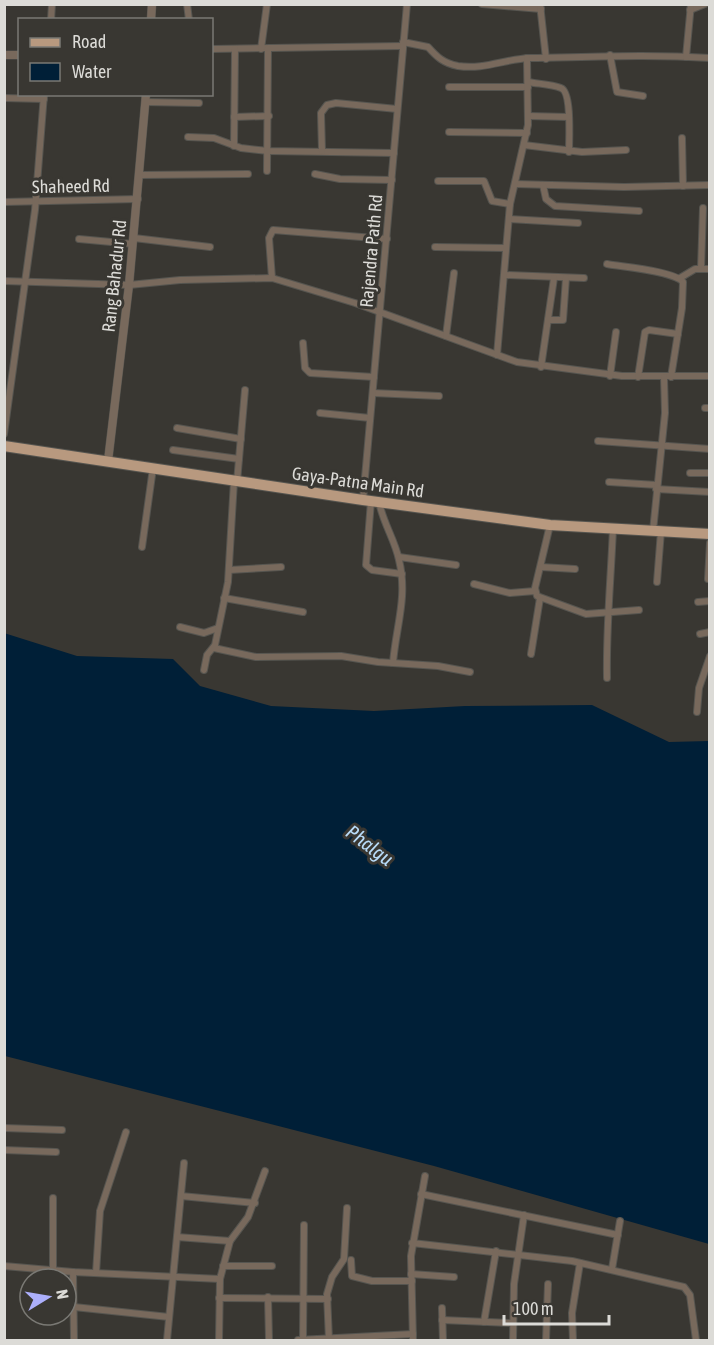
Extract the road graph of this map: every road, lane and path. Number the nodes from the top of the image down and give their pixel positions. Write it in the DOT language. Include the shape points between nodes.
graph roads {
  1 [pos="267,4"];
  2 [pos="406,4"];
  3 [pos="482,4"];
  4 [pos="705,4"];
  5 [pos="541,7"];
  6 [pos="690,7"];
  7 [pos="403,44"];
  8 [pos="213,49"];
  9 [pos="265,49"];
  10 [pos="235,50"];
  11 [pos="610,55"];
  12 [pos="686,57"];
  13 [pos="527,58"];
  14 [pos="546,58"];
  15 [pos="710,58"];
  16 [pos="528,85"];
  17 [pos="449,87"];
  18 [pos="643,96"];
  19 [pos="44,97"];
  20 [pos="4,98"];
  21 [pos="146,98"];
  22 [pos="199,103"];
  23 [pos="397,109"];
  24 [pos="269,116"];
  25 [pos="528,116"];
  26 [pos="234,117"];
  27 [pos="569,117"];
  28 [pos="449,132"];
  29 [pos="527,133"];
  30 [pos="188,137"];
  31 [pos="682,138"];
  32 [pos="524,145"];
  33 [pos="234,146"];
  34 [pos="626,150"];
  35 [pos="268,151"];
  36 [pos="322,151"];
  37 [pos="569,152"];
  38 [pos="394,153"];
  39 [pos="267,171"];
  40 [pos="248,174"];
  41 [pos="315,174"];
  42 [pos="140,175"];
  43 [pos="392,180"];
  44 [pos="438,181"];
  45 [pos="515,184"];
  46 [pos="543,184"];
  47 [pos="710,185"];
  48 [pos="683,186"];
  49 [pos="138,199"];
  50 [pos="35,201"];
  51 [pos="4,202"];
  52 [pos="510,204"];
  53 [pos="703,208"];
  54 [pos="639,211"];
  55 [pos="509,219"];
  56 [pos="578,224"];
  57 [pos="706,226"];
  58 [pos="79,239"];
  59 [pos="387,239"];
  60 [pos="134,241"];
  61 [pos="210,247"];
  62 [pos="435,247"];
  63 [pos="506,248"];
  64 [pos="607,264"];
  65 [pos="701,269"];
  66 [pos="710,269"];
  67 [pos="454,273"];
  68 [pos="505,275"];
  69 [pos="554,278"];
  70 [pos="566,278"];
  71 [pos="584,278"];
  72 [pos="680,278"];
  73 [pos="272,279"];
  74 [pos="4,281"];
  75 [pos="23,282"];
  76 [pos="129,285"];
  77 [pos="381,312"];
  78 [pos="548,320"];
  79 [pos="616,332"];
  80 [pos="678,334"];
  81 [pos="446,336"];
  82 [pos="303,343"];
  83 [pos="497,355"];
  84 [pos="542,367"];
  85 [pos="610,376"];
  86 [pos="710,376"];
  87 [pos="374,377"];
  88 [pos="638,377"];
  89 [pos="668,377"];
  90 [pos="245,390"];
  91 [pos="373,393"];
  92 [pos="439,396"];
  93 [pos="320,413"];
  94 [pos="370,418"];
  95 [pos="177,428"];
  96 [pos="4,434"];
  97 [pos="241,438"];
  98 [pos="598,441"];
  99 [pos="4,446"];
  100 [pos="662,446"];
  101 [pos="710,448"];
  102 [pos="173,450"];
  103 [pos="239,459"];
  104 [pos="108,460"];
  105 [pos="153,468"];
  106 [pos="690,473"];
  107 [pos="710,473"];
  108 [pos="236,481"];
  109 [pos="609,482"];
  110 [pos="657,487"];
  111 [pos="710,492"];
  112 [pos="371,501"];
  113 [pos="550,525"];
  114 [pos="613,528"];
  115 [pos="657,531"];
  116 [pos="710,534"];
  117 [pos="710,543"];
  118 [pos="142,547"];
  119 [pos="399,557"];
  120 [pos="456,565"];
  121 [pos="281,567"];
  122 [pos="541,567"];
  123 [pos="575,568"];
  124 [pos="229,570"];
  125 [pos="402,574"];
  126 [pos="708,579"];
  127 [pos="657,582"];
  128 [pos="474,584"];
  129 [pos="535,591"];
  130 [pos="224,598"];
  131 [pos="540,598"];
  132 [pos="710,601"];
  133 [pos="698,602"];
  134 [pos="639,610"];
  135 [pos="303,612"];
  136 [pos="606,614"];
  137 [pos="180,627"];
  138 [pos="218,628"];
  139 [pos="710,632"];
  140 [pos="700,634"];
  141 [pos="214,648"];
  142 [pos="531,654"];
  143 [pos="710,656"];
  144 [pos="393,663"];
  145 [pos="204,670"];
  146 [pos="470,672"];
  147 [pos="606,678"];
  148 [pos="697,712"];
  149 [pos="4,1128"];
  150 [pos="62,1130"];
  151 [pos="126,1132"];
  152 [pos="4,1150"];
  153 [pos="56,1152"];
  154 [pos="184,1163"];
  155 [pos="265,1171"];
  156 [pos="425,1176"];
  157 [pos="421,1194"];
  158 [pos="181,1196"];
  159 [pos="53,1198"];
  160 [pos="255,1203"];
  161 [pos="347,1208"];
  162 [pos="524,1215"];
  163 [pos="620,1221"];
  164 [pos="304,1226"];
  165 [pos="618,1235"];
  166 [pos="177,1237"];
  167 [pos="230,1241"];
  168 [pos="412,1243"];
  169 [pos="496,1251"];
  170 [pos="518,1254"];
  171 [pos="351,1260"];
  172 [pos="579,1263"];
  173 [pos="223,1266"];
  174 [pos="272,1266"];
  175 [pos="53,1267"];
  176 [pos="612,1269"];
  177 [pos="78,1272"];
  178 [pos="96,1273"];
  179 [pos="172,1275"];
  180 [pos="454,1276"];
  181 [pos="411,1278"];
  182 [pos="220,1279"];
  183 [pos="548,1284"];
  184 [pos="268,1297"];
  185 [pos="219,1298"];
  186 [pos="302,1299"];
  187 [pos="328,1299"];
  188 [pos="78,1307"];
  189 [pos="442,1308"];
  190 [pos="169,1317"];
  191 [pos="442,1320"];
  192 [pos="484,1322"];
  193 [pos="512,1323"];
  194 [pos="413,1337"];
  195 [pos="381,1338"];
  196 [pos="329,1339"];
  197 [pos="301,1340"];
  198 [pos="167,1341"];
  199 [pos="219,1341"];
  200 [pos="269,1341"];
  201 [pos="443,1341"];
  202 [pos="513,1341"];
  203 [pos="546,1341"];
  204 [pos="573,1341"];
  205 [pos="696,1341"];
  1 -- 9 [label="street"];
  2 -- 7 [label="street, Rajendra Path Rd"];
  3 -- 5 [label="street"];
  4 -- 6 [label="street"];
  5 -- 14 [label="street"];
  6 -- 12 [label="street"];
  7 -- 9 [label="street"];
  7 -- 13 [label="street" via="428,47 440,60 454,65 480,68"];
  7 -- 23 [label="street, Rajendra Path Rd"];
  8 -- 10 [label="street"];
  9 -- 10 [label="street"];
  9 -- 24 [label="street"];
  10 -- 26 [label="street"];
  11 -- 12 [label="street"];
  11 -- 14 [label="street"];
  11 -- 18 [label="street" via="617,92"];
  12 -- 15 [label="street"];
  13 -- 14 [label="street"];
  13 -- 16 [label="street"];
  16 -- 17 [label="street"];
  16 -- 25 [label="street"];
  16 -- 27 [label="street" via="563,89"];
  19 -- 20 [label="street"];
  19 -- 50 [label="street"];
  21 -- 22 [label="street"];
  21 -- 42 [label="street, Rang Bahadur Rd"];
  23 -- 36 [label="street" via="327,105 321,113"];
  23 -- 38 [label="street, Rajendra Path Rd"];
  24 -- 26 [label="street"];
  24 -- 35 [label="street"];
  25 -- 27 [label="street"];
  25 -- 29 [label="street"];
  26 -- 33 [label="street"];
  27 -- 37 [label="street"];
  28 -- 29 [label="street"];
  29 -- 32 [label="street"];
  30 -- 33 [label="street" via="214,138"];
  31 -- 48 [label="street"];
  32 -- 37 [label="street"];
  32 -- 45 [label="street"];
  33 -- 35 [label="street"];
  34 -- 37 [label="street"];
  35 -- 36 [label="street"];
  35 -- 39 [label="street"];
  36 -- 38 [label="street"];
  38 -- 43 [label="street, Rajendra Path Rd"];
  40 -- 42 [label="street"];
  41 -- 43 [label="street" via="340,179"];
  42 -- 49 [label="street, Rang Bahadur Rd"];
  43 -- 59 [label="street, Rajendra Path Rd"];
  44 -- 52 [label="street" via="484,182 492,201"];
  45 -- 46 [label="street"];
  45 -- 52 [label="street"];
  46 -- 48 [label="street"];
  46 -- 54 [label="street" via="546,199 555,206"];
  47 -- 48 [label="street"];
  49 -- 50 [label="street, Shaheed Rd"];
  49 -- 60 [label="street, Rang Bahadur Rd"];
  50 -- 51 [label="street, Shaheed Rd"];
  50 -- 75 [label="street"];
  52 -- 55 [label="street"];
  53 -- 57 [label="street"];
  55 -- 56 [label="street"];
  55 -- 63 [label="street"];
  57 -- 65 [label="street"];
  58 -- 60 [label="street"];
  59 -- 73 [label="street" via="273,231 269,237"];
  59 -- 77 [label="street, Rajendra Path Rd"];
  60 -- 61 [label="street"];
  60 -- 76 [label="street, Rang Bahadur Rd"];
  62 -- 63 [label="street"];
  63 -- 68 [label="street"];
  64 -- 72 [label="street"];
  65 -- 66 [label="street"];
  65 -- 72 [label="street"];
  67 -- 81 [label="street"];
  68 -- 69 [label="street"];
  68 -- 83 [label="street"];
  69 -- 70 [label="street"];
  69 -- 78 [label="street"];
  70 -- 71 [label="street"];
  70 -- 78 [label="street" via="563,320"];
  72 -- 80 [label="street" via="684,291"];
  73 -- 76 [label="street"];
  73 -- 77 [label="street"];
  74 -- 75 [label="street"];
  75 -- 76 [label="street"];
  75 -- 96 [label="street"];
  76 -- 104 [label="street, Rang Bahadur Rd"];
  77 -- 81 [label="street"];
  77 -- 87 [label="street, Rajendra Path Rd"];
  78 -- 84 [label="street"];
  79 -- 85 [label="street"];
  80 -- 88 [label="street" via="649,330 645,333"];
  80 -- 89 [label="street"];
  81 -- 83 [label="street"];
  82 -- 87 [label="street" via="305,368 310,373"];
  83 -- 84 [label="street"];
  84 -- 85 [label="street"];
  85 -- 88 [label="street"];
  86 -- 89 [label="street"];
  87 -- 91 [label="street, Rajendra Path Rd"];
  88 -- 89 [label="street"];
  89 -- 100 [label="street"];
  90 -- 97 [label="street"];
  91 -- 92 [label="street"];
  91 -- 94 [label="street, Rajendra Path Rd"];
  93 -- 94 [label="street"];
  94 -- 112 [label="street, Rajendra Path Rd"];
  95 -- 97 [label="street"];
  97 -- 103 [label="street"];
  98 -- 100 [label="street"];
  99 -- 104 [label="main road, Gaya-Patna Main Rd"];
  100 -- 101 [label="street"];
  100 -- 110 [label="street"];
  102 -- 103 [label="street"];
  103 -- 108 [label="street"];
  104 -- 105 [label="main road, Gaya-Patna Main Rd"];
  105 -- 108 [label="main road, Gaya-Patna Main Rd"];
  105 -- 118 [label="street"];
  106 -- 107 [label="street"];
  108 -- 112 [label="main road, Gaya-Patna Main Rd"];
  108 -- 124 [label="street"];
  109 -- 110 [label="street"];
  110 -- 111 [label="street"];
  110 -- 115 [label="street"];
  112 -- 113 [label="main road, Gaya-Patna Main Rd"];
  112 -- 119 [label="street"];
  112 -- 125 [label="street, Rajendra Path Rd" via="366,565 372,570"];
  113 -- 114 [label="main road, Gaya-Patna Main Rd"];
  113 -- 122 [label="street"];
  114 -- 115 [label="main road, Gaya-Patna Main Rd"];
  114 -- 136 [label="street"];
  115 -- 116 [label="main road, Gaya-Patna Main Rd"];
  115 -- 127 [label="street"];
  117 -- 126 [label="street"];
  119 -- 120 [label="street"];
  119 -- 125 [label="street"];
  121 -- 124 [label="street"];
  122 -- 123 [label="street"];
  122 -- 129 [label="street"];
  124 -- 130 [label="street"];
  125 -- 144 [label="street" via="404,602"];
  128 -- 129 [label="street" via="510,594"];
  129 -- 131 [label="street"];
  130 -- 135 [label="street"];
  130 -- 138 [label="street"];
  131 -- 136 [label="street" via="582,614"];
  131 -- 142 [label="street"];
  132 -- 133 [label="street"];
  134 -- 136 [label="street"];
  136 -- 147 [label="street"];
  137 -- 138 [label="street" via="204,633"];
  138 -- 141 [label="street"];
  139 -- 140 [label="street"];
  141 -- 144 [label="street" via="256,657 330,656"];
  141 -- 145 [label="street" via="207,655"];
  143 -- 148 [label="street" via="699,688"];
  144 -- 146 [label="street"];
  149 -- 150 [label="street"];
  151 -- 178 [label="street" via="100,1211"];
  152 -- 153 [label="street"];
  154 -- 158 [label="street"];
  155 -- 160 [label="street"];
  156 -- 157 [label="street"];
  157 -- 162 [label="street"];
  157 -- 168 [label="street"];
  158 -- 160 [label="street"];
  158 -- 166 [label="street"];
  159 -- 175 [label="street"];
  160 -- 167 [label="street"];
  161 -- 187 [label="street" via="344,1259 332,1277"];
  162 -- 165 [label="street"];
  162 -- 170 [label="street"];
  163 -- 165 [label="street"];
  164 -- 186 [label="street"];
  165 -- 176 [label="street"];
  166 -- 167 [label="street"];
  166 -- 179 [label="street"];
  167 -- 173 [label="street"];
  168 -- 169 [label="street"];
  168 -- 181 [label="street"];
  169 -- 170 [label="street"];
  169 -- 192 [label="street"];
  170 -- 172 [label="street"];
  170 -- 193 [label="street"];
  171 -- 181 [label="street" via="352,1276 372,1281"];
  172 -- 176 [label="street"];
  172 -- 204 [label="street" via="572,1313"];
  173 -- 174 [label="street"];
  173 -- 182 [label="street"];
  176 -- 205 [label="street" via="688,1290"];
  177 -- 178 [label="street"];
  178 -- 179 [label="street"];
  179 -- 182 [label="street"];
  179 -- 190 [label="street"];
  180 -- 181 [label="street"];
  181 -- 194 [label="street"];
  182 -- 185 [label="street"];
  183 -- 203 [label="street"];
  184 -- 185 [label="street"];
  184 -- 186 [label="street"];
  184 -- 200 [label="street"];
  185 -- 199 [label="street"];
  186 -- 187 [label="street"];
  186 -- 197 [label="street"];
  187 -- 196 [label="street"];
  188 -- 190 [label="street"];
  189 -- 191 [label="street"];
  190 -- 198 [label="street"];
  191 -- 192 [label="street"];
  191 -- 201 [label="street"];
  192 -- 193 [label="street"];
  193 -- 202 [label="street"];
  194 -- 195 [label="street"];
  195 -- 196 [label="street"];
  196 -- 197 [label="street"];
}
